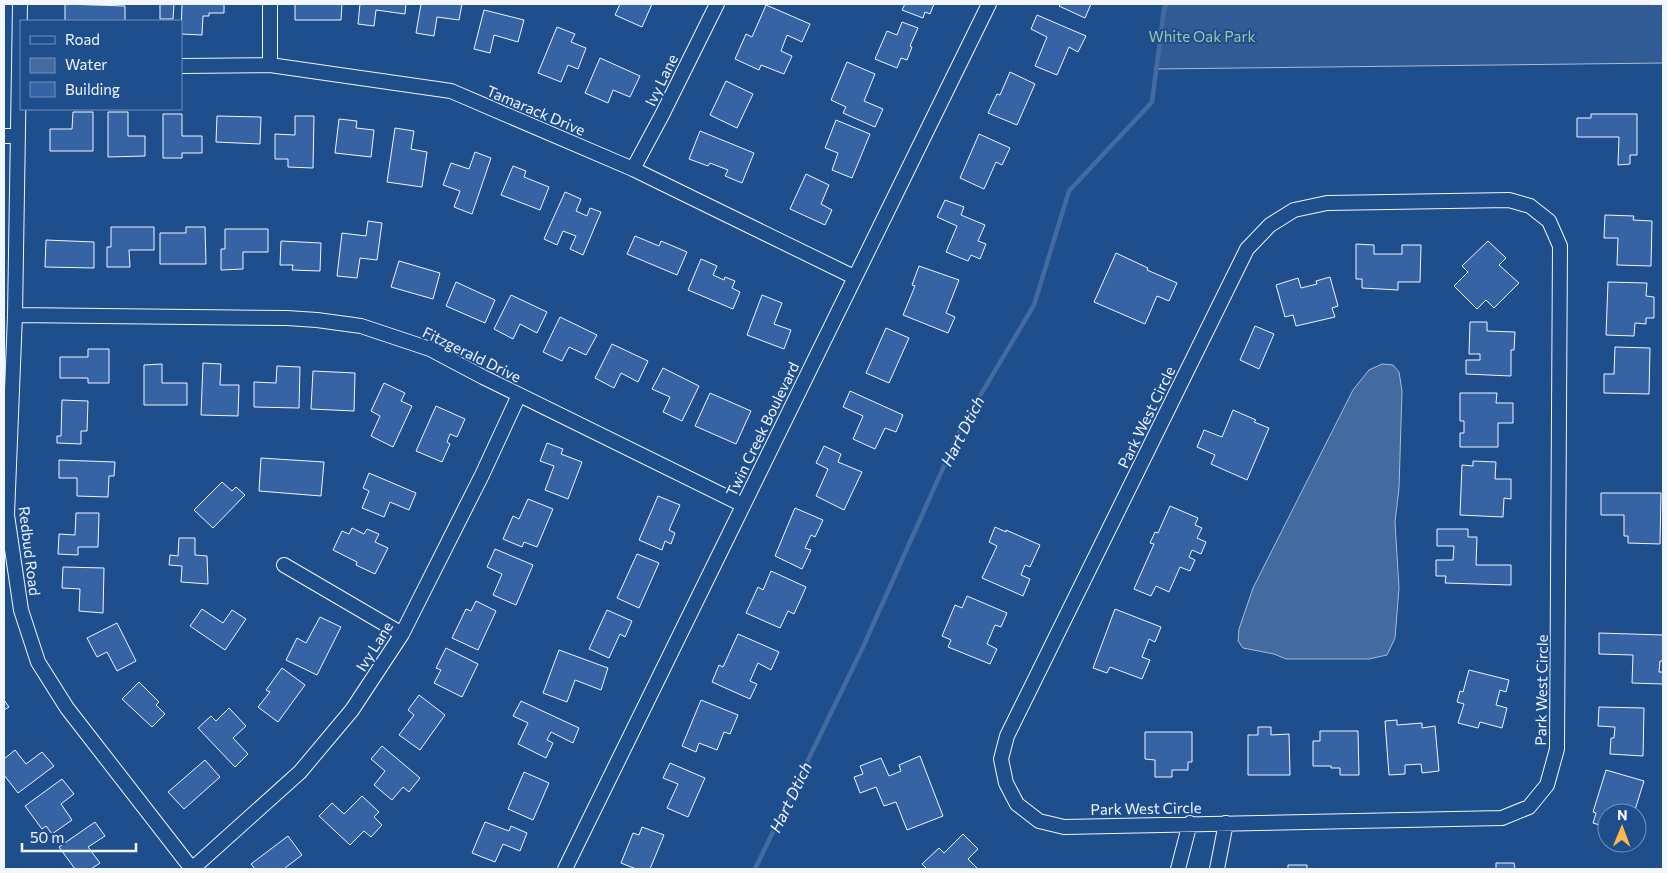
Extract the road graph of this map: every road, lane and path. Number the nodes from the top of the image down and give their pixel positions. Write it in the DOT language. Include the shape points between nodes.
graph roads {
  1 [pos="20,4"];
  2 [pos="270,4"];
  3 [pos="717,4"];
  4 [pos="989,4"];
  5 [pos="20,20"];
  6 [pos="270,65"];
  7 [pos="182,66"];
  8 [pos="20,73"];
  9 [pos="11,136"];
  10 [pos="633,169"];
  11 [pos="854,276"];
  12 [pos="15,314"];
  13 [pos="519,395"];
  14 [pos="743,506"];
  15 [pos="6,515"];
  16 [pos="284,565"];
  17 [pos="402,634"];
  18 [pos="1190,823"];
  19 [pos="1226,823"];
  20 [pos="192,869"];
  21 [pos="565,869"];
  22 [pos="1178,869"];
  23 [pos="1217,869"];
  1 -- 5 [label="street, Redbud Road"];
  2 -- 6 [label="street"];
  3 -- 10 [label="street, Ivy Lane"];
  4 -- 11 [label="street, Twin Creek Boulevard"];
  6 -- 7 [label="street, Tamarack Drive"];
  6 -- 10 [label="street, Tamarack Drive" via="451,91"];
  8 -- 9 [label="street, Redbud Road"];
  9 -- 12 [label="street, Redbud Road"];
  10 -- 11 [label="street, Tamarack Drive"];
  11 -- 14 [label="street, Twin Creek Boulevard"];
  12 -- 13 [label="street, Fitzgerald Drive" via="287,318 342,322 430,349"];
  12 -- 15 [label="street, Redbud Road"];
  13 -- 14 [label="street, Fitzgerald Drive"];
  13 -- 17 [label="street, Ivy Lane"];
  14 -- 21 [label="street, Twin Creek Boulevard"];
  15 -- 20 [label="street, Redbud Road" via="21,610 38,662 67,708"];
  16 -- 17 [label="street"];
  17 -- 20 [label="street, Ivy Lane" via="352,710 300,772"];
  18 -- 19 [label="street, Park West Circle"];
  18 -- 19 [label="street, Park West Circle" via="1064,827 1039,821 1017,804 1006,783 1001,760 1007,736 1247,249 1270,225 1294,210 1326,203 1509,200 1530,206 1549,221 1560,246 1557,749 1547,785 1529,807 1502,818"];
  18 -- 22 [label="street"];
  19 -- 23 [label="street"];
}
